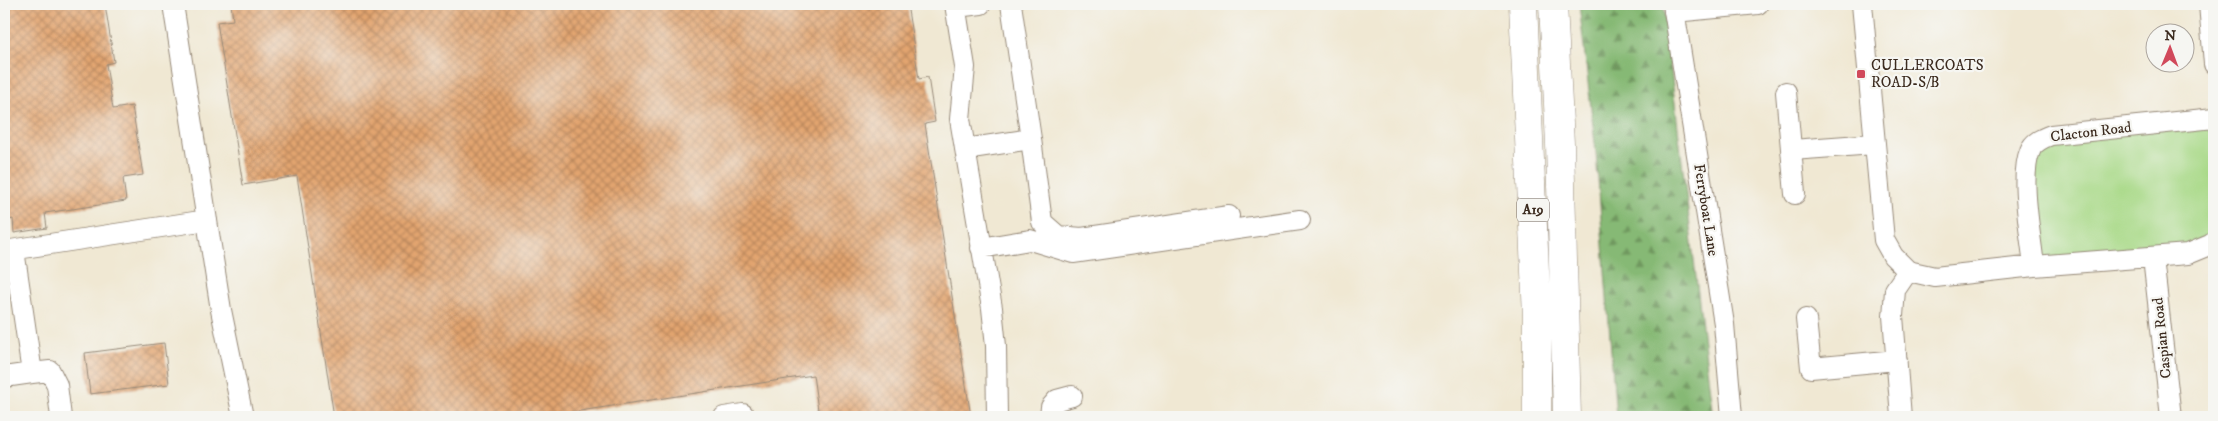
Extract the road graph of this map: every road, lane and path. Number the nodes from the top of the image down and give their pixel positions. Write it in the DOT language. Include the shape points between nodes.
graph roads {
  1 [pos="173,4"];
  2 [pos="980,4"];
  3 [pos="1011,4"];
  4 [pos="1523,4"];
  5 [pos="1553,4"];
  6 [pos="1758,4"];
  7 [pos="1862,4"];
  8 [pos="2209,4"];
  9 [pos="956,6"];
  10 [pos="1673,8"];
  11 [pos="2214,64"];
  12 [pos="1786,92"];
  13 [pos="2214,118"];
  14 [pos="1031,139"];
  15 [pos="1874,144"];
  16 [pos="965,149"];
  17 [pos="1792,150"];
  18 [pos="1795,194"];
  19 [pos="1258,212"];
  20 [pos="207,220"];
  21 [pos="1300,220"];
  22 [pos="2214,242"];
  23 [pos="981,248"];
  24 [pos="9,250"];
  25 [pos="2153,258"];
  26 [pos="2034,266"];
  27 [pos="1908,272"];
  28 [pos="1806,319"];
  29 [pos="1897,360"];
  30 [pos="32,373"];
  31 [pos="4,377"];
  32 [pos="1072,396"];
  33 [pos="61,417"];
  34 [pos="243,417"];
  35 [pos="998,417"];
  36 [pos="1050,417"];
  37 [pos="1537,417"];
  38 [pos="1567,417"];
  39 [pos="1732,417"];
  40 [pos="1901,417"];
  41 [pos="2171,417"];
  1 -- 20 [label="street"];
  2 -- 9 [label="street"];
  3 -- 14 [label="street"];
  4 -- 37 [label="highway, A19" via="1537,316"];
  5 -- 38 [label="highway, A19"];
  6 -- 10 [label="street"];
  7 -- 15 [label="street"];
  8 -- 11 [label="street"];
  9 -- 16 [label="street" via="966,67 960,119"];
  10 -- 39 [label="street, Ferryboat Lane" via="1724,324"];
  12 -- 17 [label="street"];
  13 -- 26 [label="street, Clacton Road" via="2050,135 2038,141 2030,149 2025,170"];
  14 -- 16 [label="street"];
  14 -- 19 [label="street" via="1042,222 1058,236 1082,238"];
  15 -- 17 [label="street"];
  15 -- 27 [label="street" via="1884,240"];
  16 -- 23 [label="street"];
  17 -- 18 [label="street"];
  20 -- 24 [label="street"];
  20 -- 34 [label="street"];
  21 -- 23 [label="street" via="1073,254 1030,240"];
  22 -- 25 [label="street" via="2188,254"];
  23 -- 35 [label="street" via="996,346"];
  24 -- 30 [label="street"];
  25 -- 26 [label="street"];
  25 -- 41 [label="street, Caspian Road"];
  26 -- 27 [label="street" via="1935,276"];
  27 -- 29 [label="street" via="1895,290 1893,316"];
  28 -- 29 [label="street" via="1811,368"];
  29 -- 40 [label="street"];
  30 -- 31 [label="street"];
  30 -- 33 [label="street" via="50,371 57,385"];
  32 -- 36 [label="street" via="1057,400 1051,407"];
}
